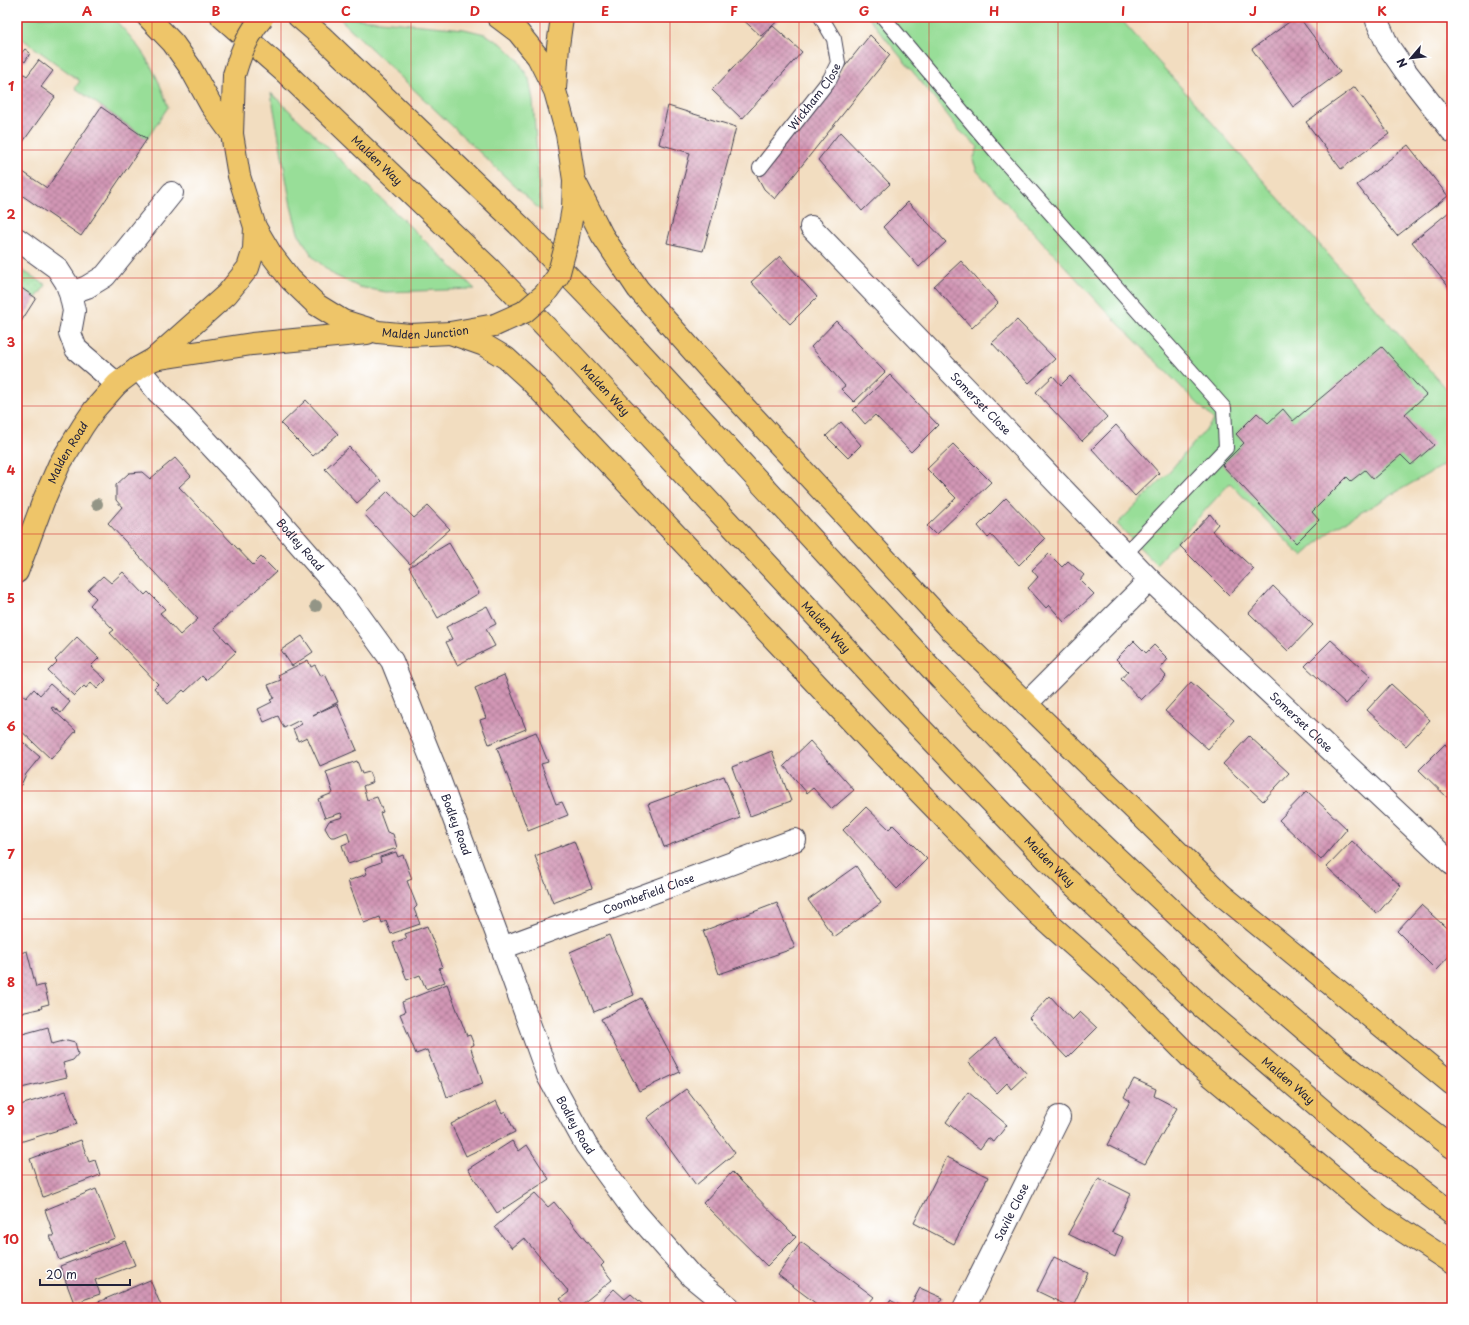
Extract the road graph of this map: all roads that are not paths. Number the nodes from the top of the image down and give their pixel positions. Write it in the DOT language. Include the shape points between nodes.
graph roads {
  1 [pos="148,17"];
  2 [pos="222,17"];
  3 [pos="263,17"];
  4 [pos="299,17"];
  5 [pos="498,17"];
  6 [pos="562,17"];
  7 [pos="821,17"];
  8 [pos="883,17"];
  9 [pos="1377,17"];
  10 [pos="555,91"];
  11 [pos="1452,131"];
  12 [pos="232,134"];
  13 [pos="760,168"];
  14 [pos="574,180"];
  15 [pos="172,193"];
  16 [pos="255,227"];
  17 [pos="811,227"];
  18 [pos="17,239"];
  19 [pos="70,293"];
  20 [pos="378,332"];
  21 [pos="450,333"];
  22 [pos="146,363"];
  23 [pos="117,384"];
  24 [pos="1125,554"];
  25 [pos="17,572"];
  26 [pos="1150,580"];
  27 [pos="1026,704"];
  28 [pos="795,840"];
  29 [pos="1452,864"];
  30 [pos="502,948"];
  31 [pos="1452,1084"];
  32 [pos="1059,1117"];
  33 [pos="1452,1147"];
  34 [pos="1452,1213"];
  35 [pos="1452,1263"];
  36 [pos="730,1308"];
  37 [pos="964,1308"];
  1 -- 12 [label="main road" via="173,43"];
  2 -- 34 [label="main road, Malden Way" via="287,74 491,270 906,713 1050,862 1207,1011 1368,1149"];
  3 -- 12 [label="main road, Malden Junction, bridge" via="241,52 234,75"];
  4 -- 33 [label="main road" via="524,230 611,320 941,679 1082,825 1234,969 1340,1060"];
  5 -- 10 [label="main road, Malden Junction" via="518,32 538,57"];
  6 -- 10 [label="main road"];
  7 -- 13 [label="lane, Wickham Close" via="834,39 838,63 830,79"];
  8 -- 24 [label="lane" via="998,154 1224,408 1226,448"];
  9 -- 11 [label="street" via="1388,46"];
  10 -- 14 [label="main road, Malden Junction" via="567,134"];
  12 -- 16 [label="main road, Malden Junction" via="239,176"];
  14 -- 21 [label="main road, Malden Junction, bridge" via="568,242 558,276 544,295 524,312 495,325"];
  14 -- 27 [label="main road" via="602,235 638,289 708,369 947,626"];
  15 -- 19 [label="street" via="105,276 87,287"];
  16 -- 20 [label="main road, Malden Junction" via="290,279 317,305 343,322"];
  16 -- 22 [label="main road, Malden Road" via="254,249 248,268 227,294"];
  17 -- 24 [label="street, Somerset Close"];
  18 -- 19 [label="street" via="57,268"];
  19 -- 23 [label="street" via="74,311 70,333 76,348"];
  20 -- 21 [label="main road, Malden Junction" via="410,335"];
  20 -- 22 [label="main road, Malden Road" via="252,344"];
  21 -- 35 [label="main road" via="484,345 506,358 530,380 888,760 1037,913 1126,992 1197,1064 1380,1216"];
  22 -- 23 [label="main road, Malden Road"];
  22 -- 30 [label="street, Bodley Road" via="158,392 246,482 345,596 392,661"];
  23 -- 25 [label="main road, Malden Road" via="94,410 59,465"];
  24 -- 26 [label="street, Somerset Close"];
  26 -- 27 [label="street"];
  26 -- 29 [label="street, Somerset Close"];
  27 -- 31 [label="main road" via="1222,895"];
  28 -- 30 [label="street, Coombefield Close"];
  30 -- 36 [label="street, Bodley Road" via="548,1076 586,1146 640,1218 692,1277"];
  32 -- 37 [label="street, Savile Close"];
}
